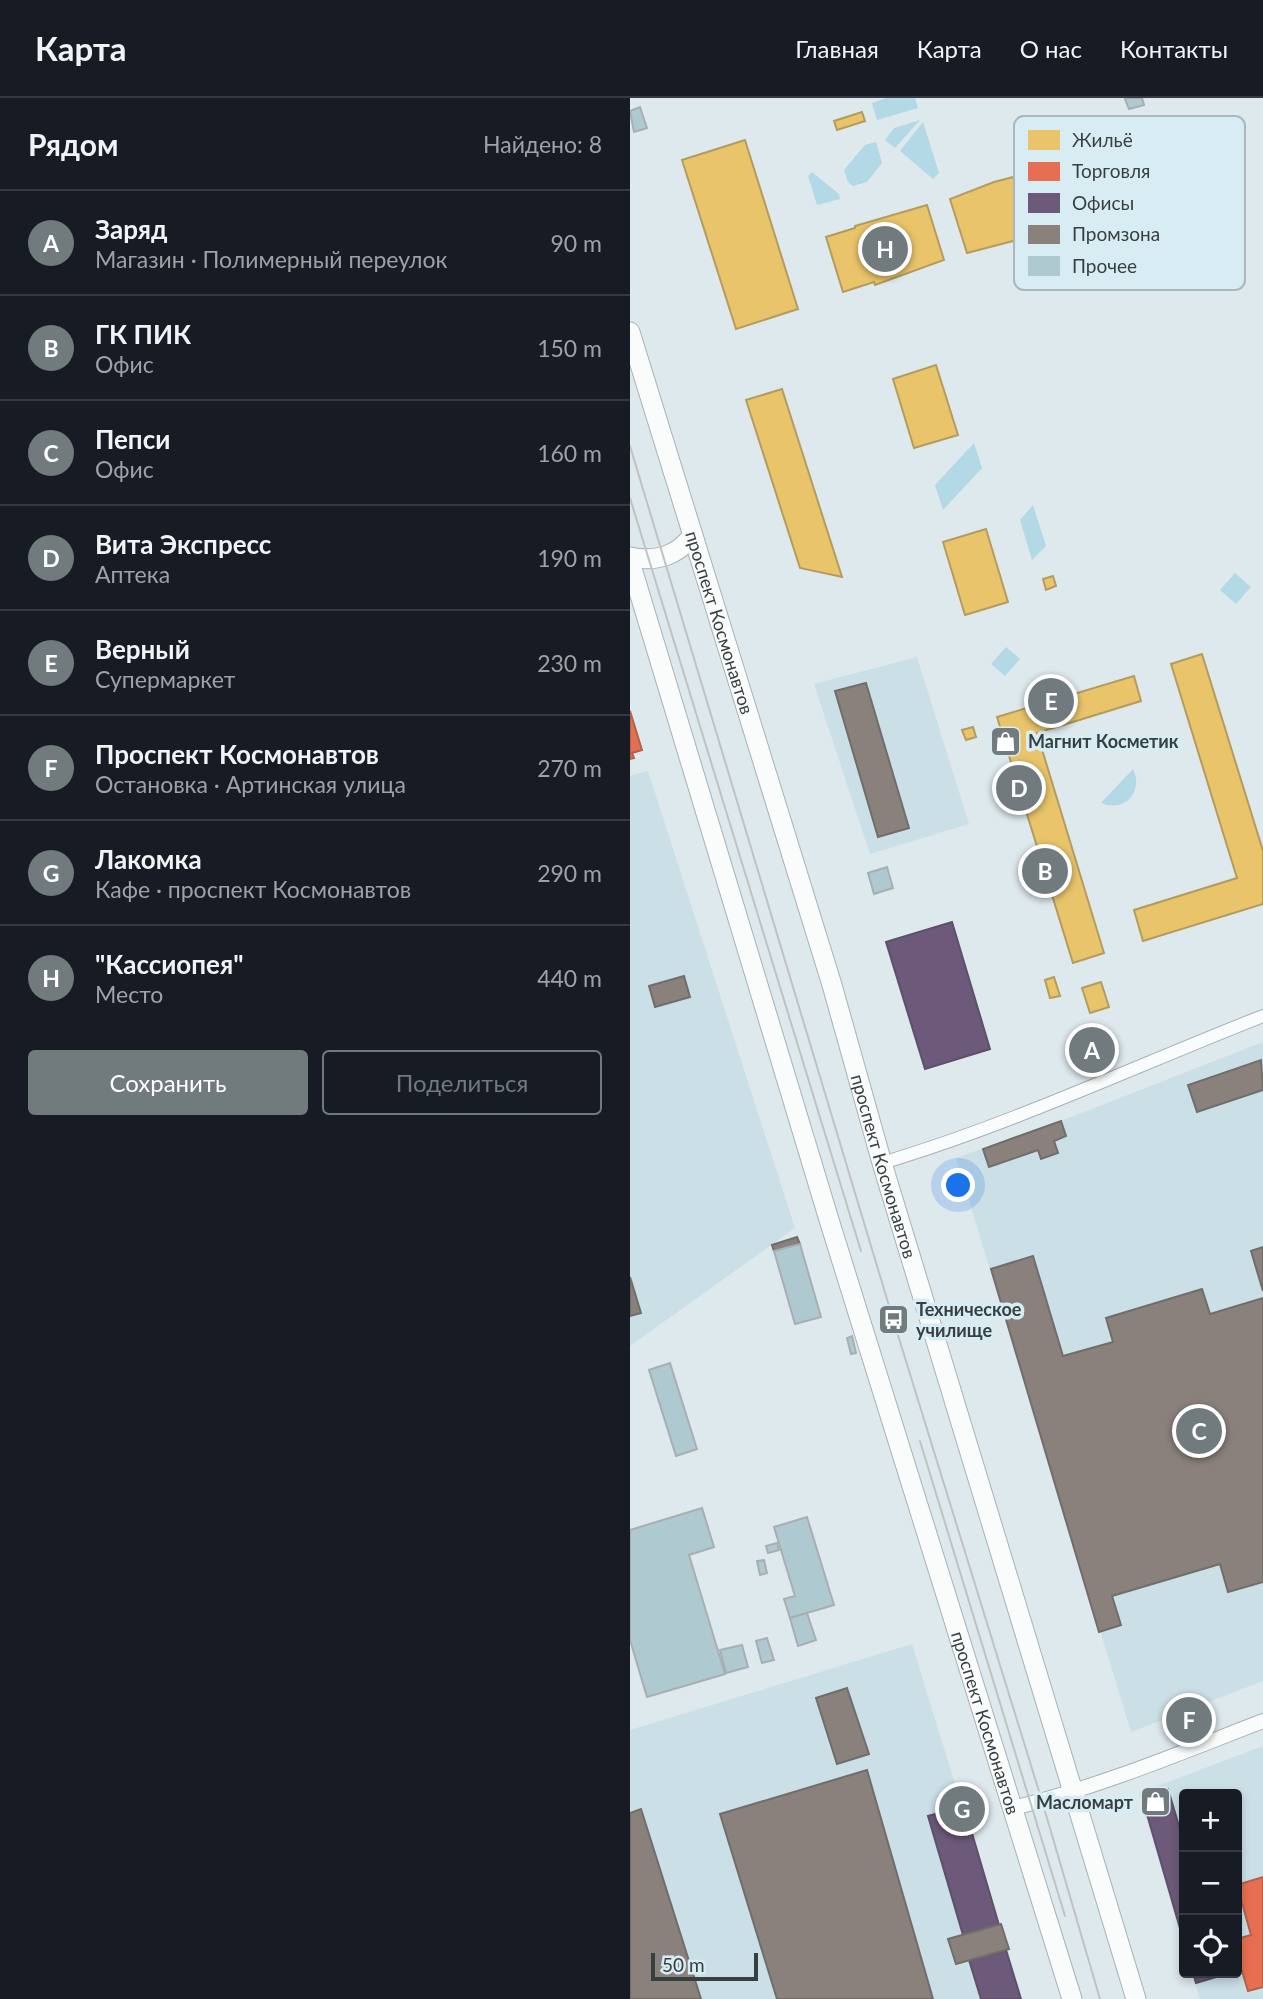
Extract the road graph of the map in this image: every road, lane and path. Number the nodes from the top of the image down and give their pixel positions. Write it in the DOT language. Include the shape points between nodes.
graph roads {
  1 [pos="630,332"];
  2 [pos="693,535"];
  3 [pos="630,560"];
  4 [pos="1263,1016"];
  5 [pos="882,1163"];
  6 [pos="1263,1721"];
  7 [pos="1072,1793"];
  8 [pos="1013,1808"];
  9 [pos="1072,1999"];
  10 [pos="1136,1999"];
  1 -- 2 [label="main road, проспект Космонавтов"];
  2 -- 3 [label="main road" via="663,557"];
  2 -- 5 [label="main road, проспект Космонавтов"];
  3 -- 8 [label="main road, проспект Космонавтов"];
  4 -- 5 [label="street" via="1037,1107"];
  5 -- 7 [label="main road, проспект Космонавтов"];
  6 -- 7 [label="street"];
  7 -- 8 [label="street"];
  7 -- 10 [label="main road, проспект Космонавтов"];
  8 -- 9 [label="main road, проспект Космонавтов"];
}
